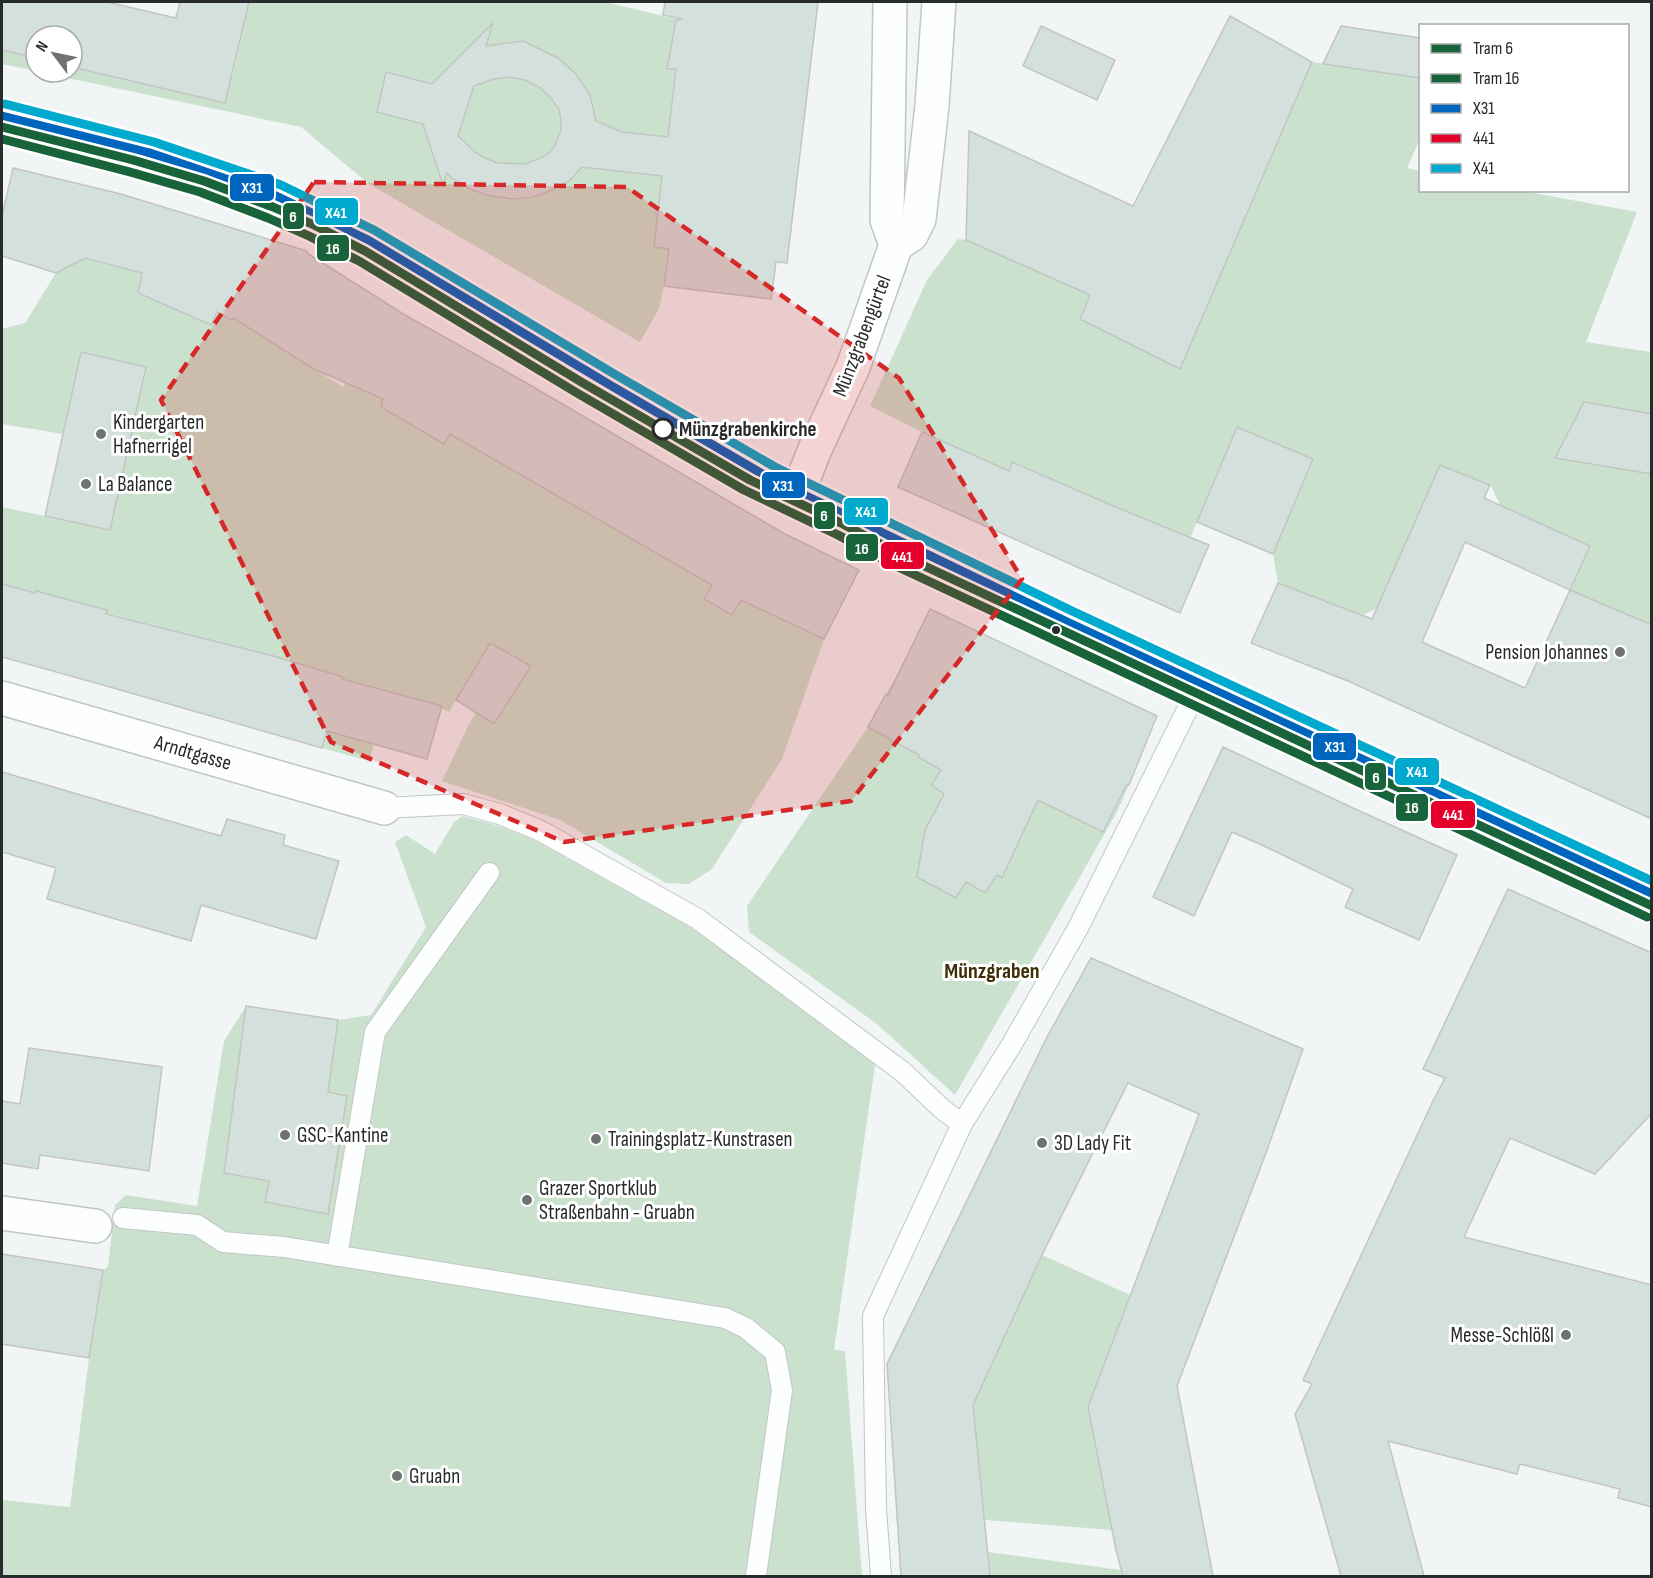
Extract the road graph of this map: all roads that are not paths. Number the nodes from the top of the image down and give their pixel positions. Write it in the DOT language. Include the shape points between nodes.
graph roads {
  1 [pos="890,2"];
  2 [pos="939,2"];
  3 [pos="2,116"];
  4 [pos="896,245"];
  5 [pos="798,492"];
  6 [pos="1200,684"];
  7 [pos="2,698"];
  8 [pos="384,808"];
  9 [pos="489,873"];
  10 [pos="1652,894"];
  11 [pos="963,1124"];
  12 [pos="2,1213"];
  13 [pos="109,1222"];
  14 [pos="337,1256"];
  15 [pos="756,1576"];
  16 [pos="881,1576"];
  1 -- 4 [label="main road" via="887,220"];
  2 -- 4 [label="main road, Münzgrabengürtel" via="919,219 911,235"];
  3 -- 5 [label="main road" via="150,153 276,196 368,240 660,415"];
  4 -- 5 [label="main road, Münzgrabengürtel" via="853,367"];
  5 -- 6 [label="main road"];
  6 -- 10 [label="main road"];
  6 -- 11 [label="lane" via="1078,928"];
  7 -- 8 [label="main road, Arndtgasse"];
  8 -- 11 [label="lane" via="463,804 500,814 550,836 698,919 903,1072"];
  9 -- 14 [label="lane" via="375,1032"];
  11 -- 16 [label="lane" via="873,1316"];
  12 -- 13 [label="main road"];
  13 -- 14 [label="lane" via="197,1225 223,1242"];
  14 -- 15 [label="lane" via="725,1317 746,1328 775,1352 782,1389"];
}
